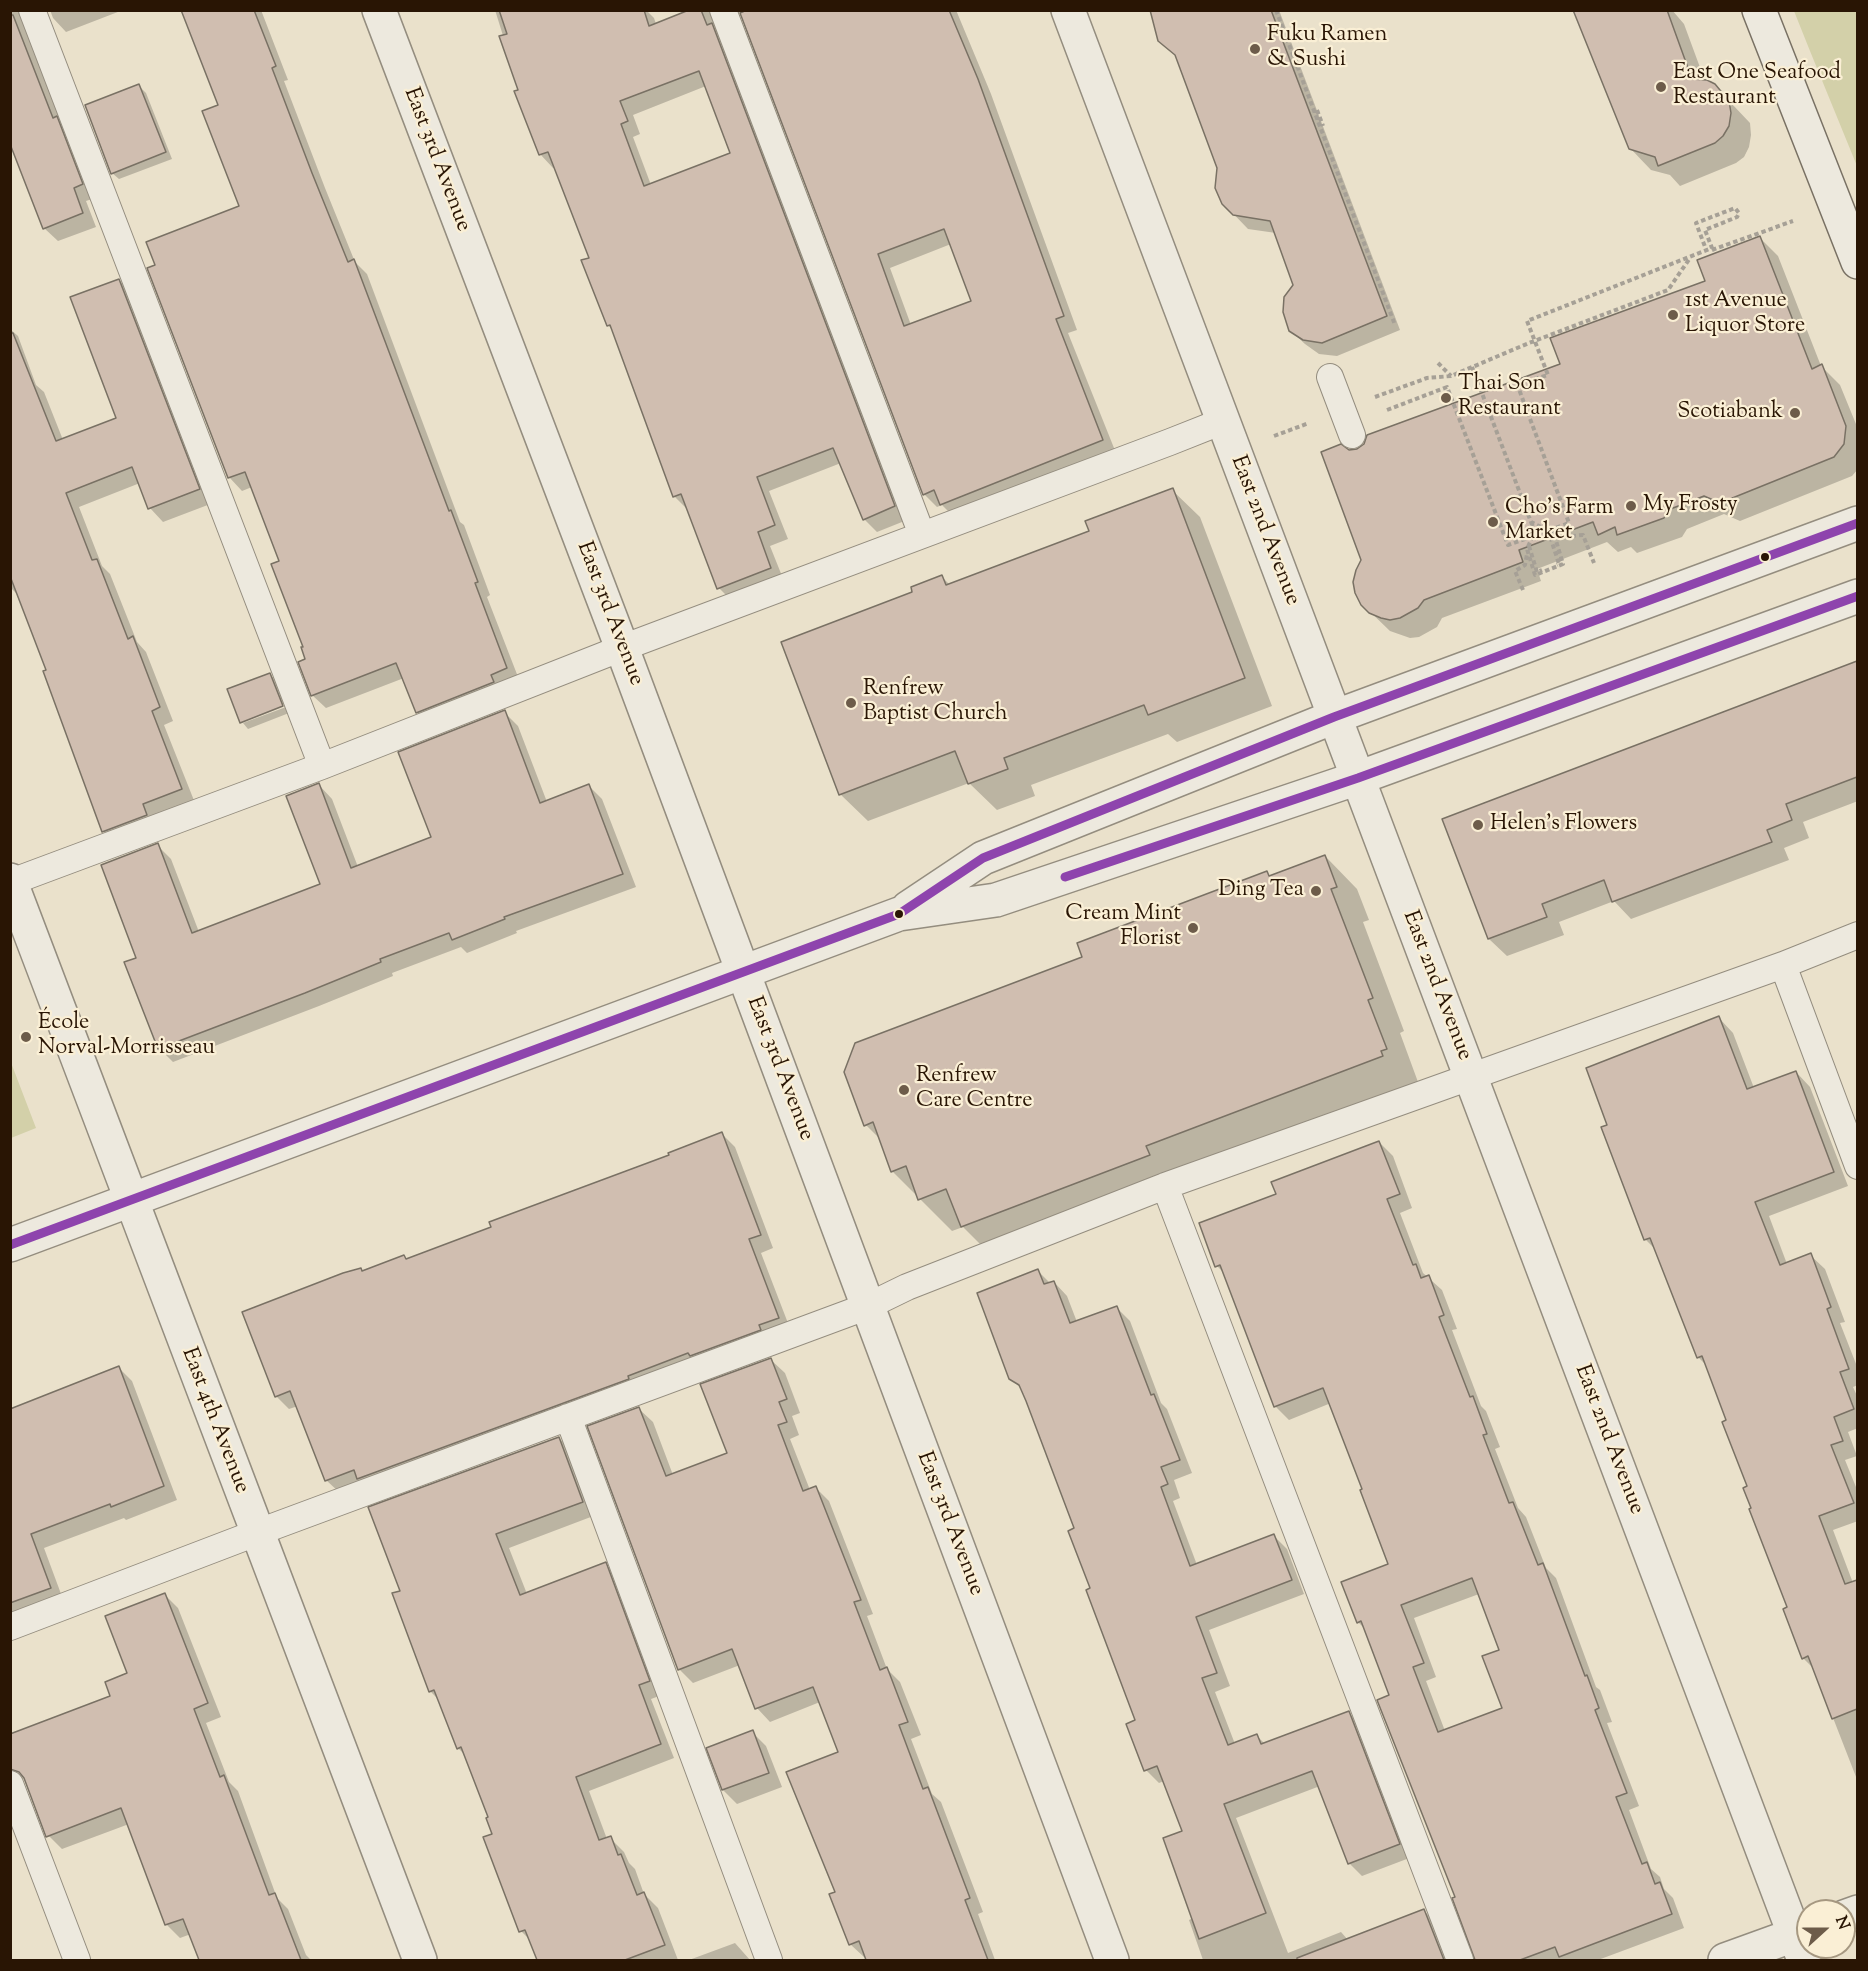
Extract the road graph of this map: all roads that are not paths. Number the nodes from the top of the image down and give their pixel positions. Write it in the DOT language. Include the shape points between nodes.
graph roads {
  1 [pos="32,10"];
  2 [pos="379,10"];
  3 [pos="723,10"];
  4 [pos="1068,10"];
  5 [pos="1759,10"];
  6 [pos="1857,262"];
  7 [pos="1330,377"];
  8 [pos="1223,420"];
  9 [pos="1352,435"];
  10 [pos="1857,523"];
  11 [pos="922,535"];
  12 [pos="1857,596"];
  13 [pos="622,648"];
  14 [pos="1334,717"];
  15 [pos="322,766"];
  16 [pos="1358,778"];
  17 [pos="11,881"];
  18 [pos="899,914"];
  19 [pos="1857,935"];
  20 [pos="1783,965"];
  21 [pos="742,972"];
  22 [pos="1470,1076"];
  23 [pos="1857,1166"];
  24 [pos="1165,1186"];
  25 [pos="131,1200"];
  26 [pos="10,1245"];
  27 [pos="868,1306"];
  28 [pos="567,1417"];
  29 [pos="256,1533"];
  30 [pos="10,1627"];
  31 [pos="10,1784"];
  32 [pos="1796,1926"];
  33 [pos="1796,1943"];
  34 [pos="77,1960"];
  35 [pos="420,1960"];
  36 [pos="770,1960"];
  37 [pos="1113,1960"];
  38 [pos="1460,1960"];
  39 [pos="1725,1960"];
  1 -- 15 [label="lane"];
  2 -- 13 [label="street, East 3rd Avenue"];
  3 -- 11 [label="lane"];
  4 -- 8 [label="street, East 2nd Avenue"];
  5 -- 6 [label="street"];
  7 -- 9 [label="lane"];
  8 -- 11 [label="lane"];
  8 -- 14 [label="street, East 2nd Avenue"];
  10 -- 14 [label="street"];
  11 -- 13 [label="lane"];
  12 -- 16 [label="street"];
  13 -- 15 [label="lane"];
  13 -- 21 [label="street, East 3rd Avenue"];
  14 -- 16 [label="street, East 2nd Avenue"];
  14 -- 18 [label="street" via="983,858"];
  15 -- 17 [label="lane"];
  16 -- 18 [label="street" via="996,900"];
  16 -- 22 [label="street, East 2nd Avenue"];
  17 -- 25 [label="street, East 4th Avenue"];
  18 -- 21 [label="street"];
  19 -- 20 [label="lane"];
  20 -- 22 [label="lane"];
  20 -- 23 [label="lane"];
  21 -- 25 [label="street"];
  21 -- 27 [label="street, East 3rd Avenue"];
  22 -- 24 [label="lane"];
  22 -- 32 [label="street, East 2nd Avenue"];
  24 -- 27 [label="lane" via="907,1287"];
  24 -- 38 [label="lane"];
  25 -- 26 [label="street"];
  25 -- 29 [label="street, East 4th Avenue"];
  27 -- 28 [label="lane"];
  27 -- 37 [label="street, East 3rd Avenue"];
  28 -- 29 [label="lane"];
  28 -- 36 [label="lane"];
  29 -- 30 [label="lane"];
  29 -- 35 [label="street, East 4th Avenue"];
  31 -- 34 [label="lane"];
  33 -- 39 [label="street"];
}
